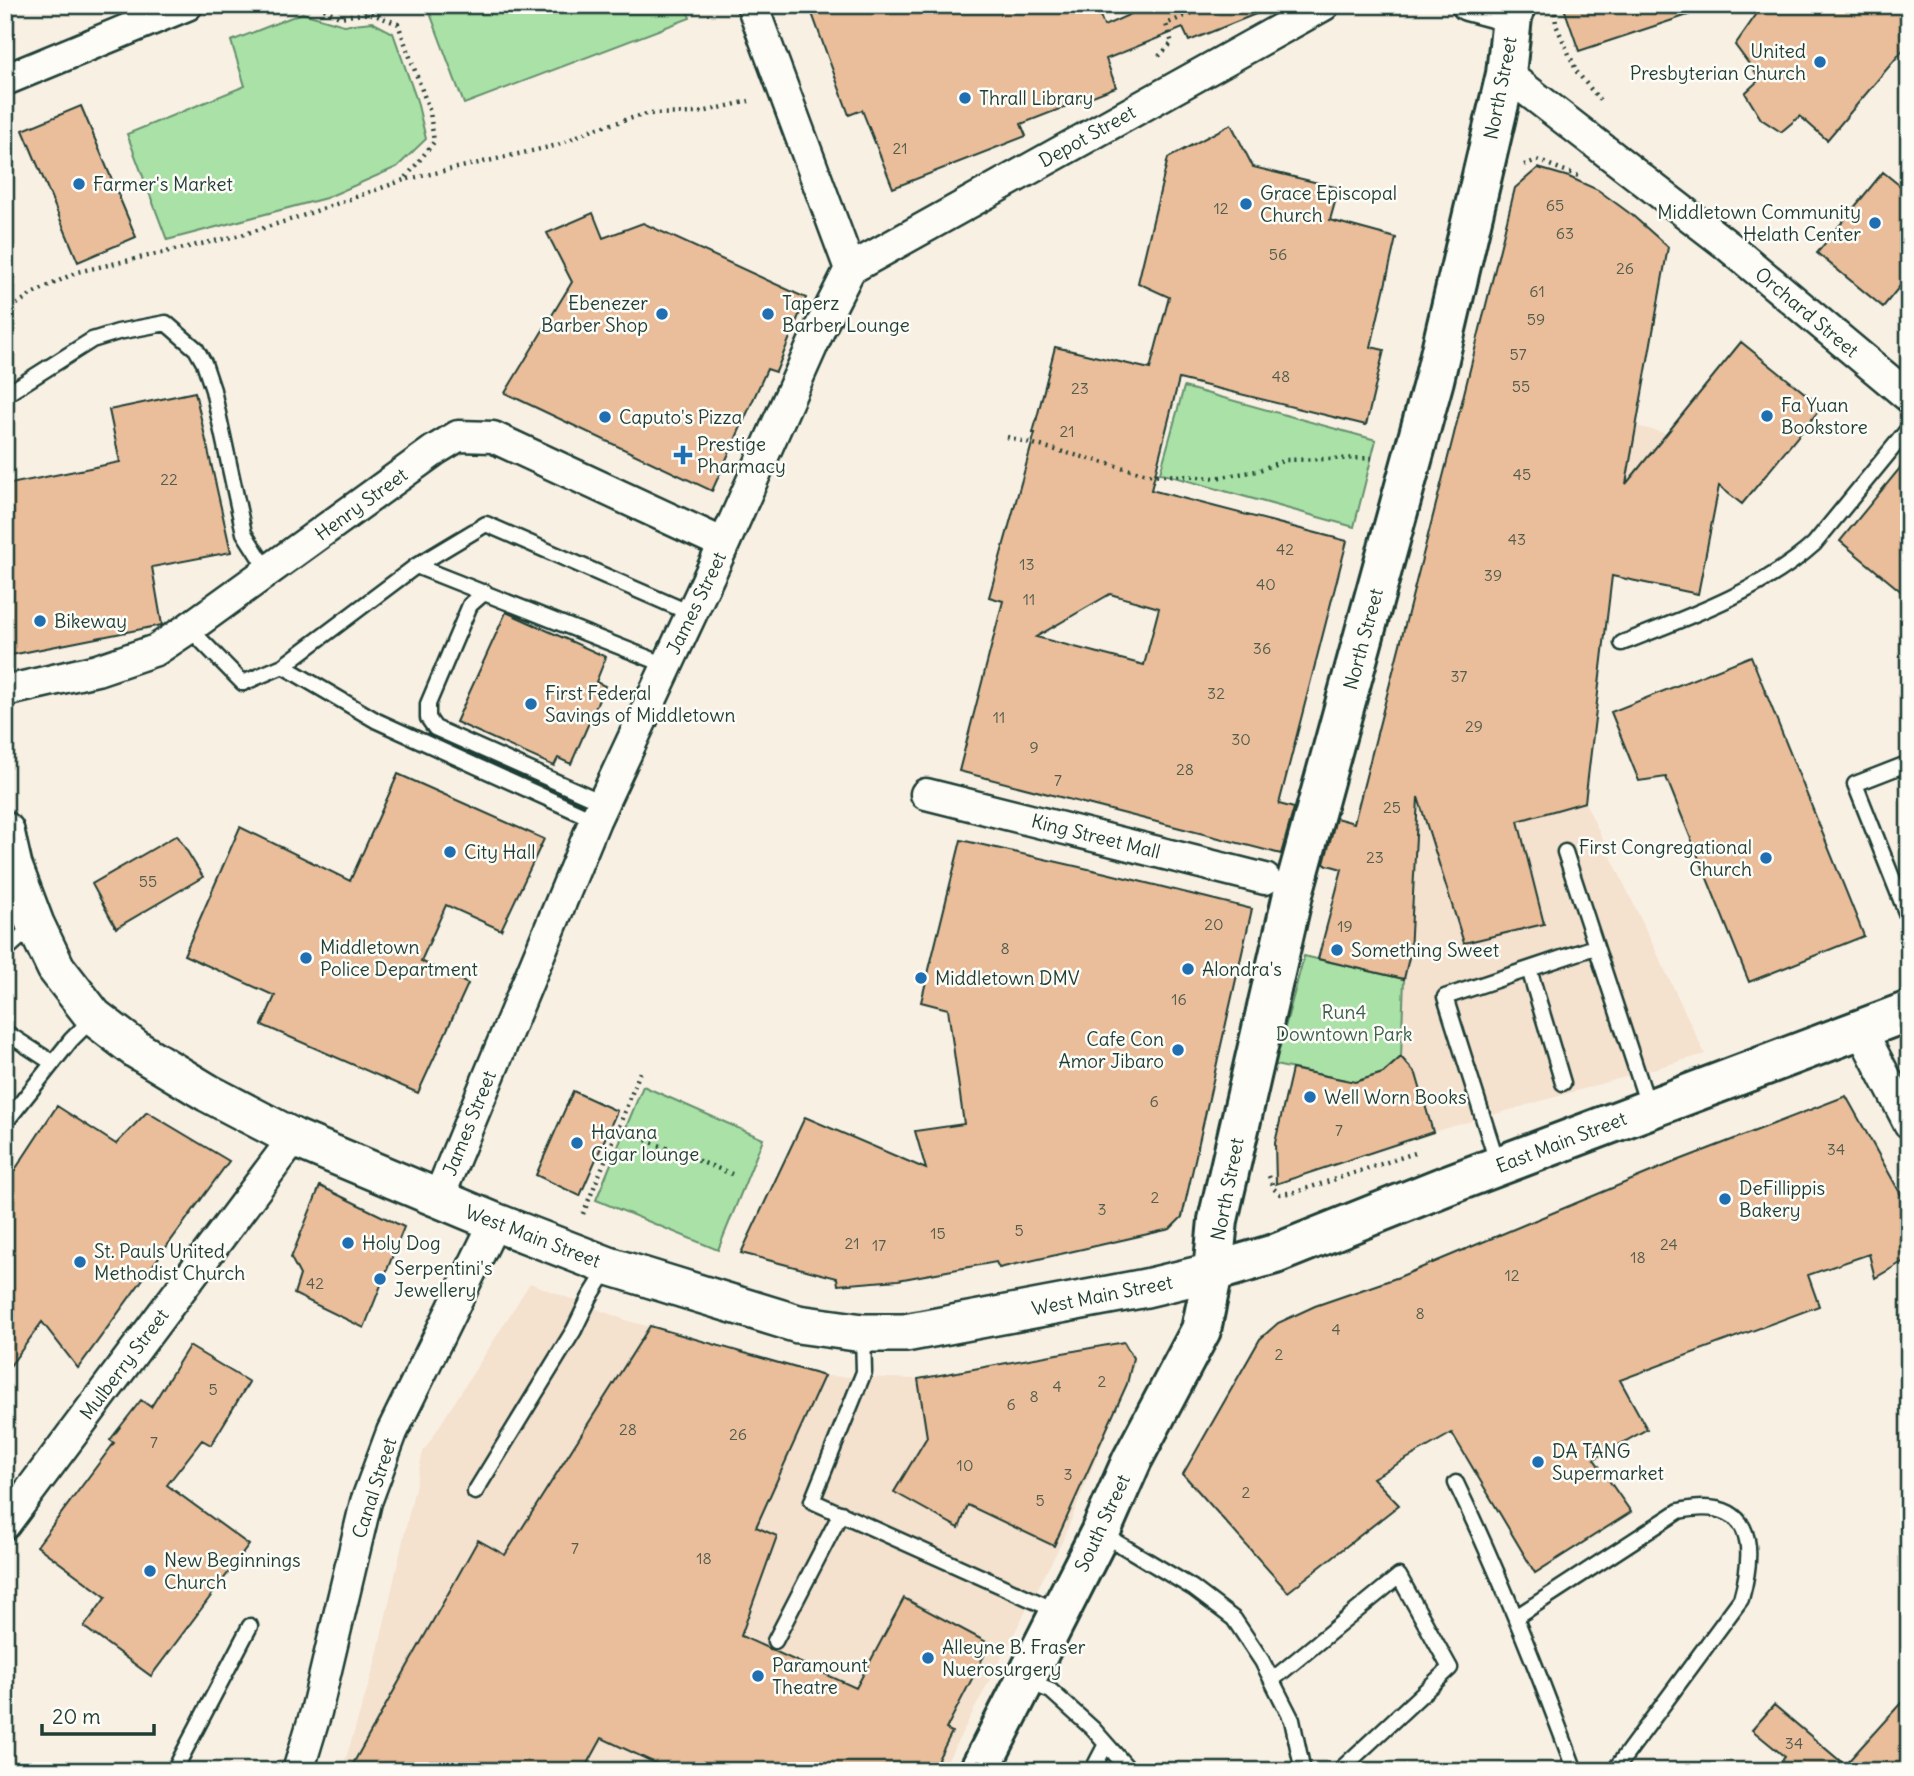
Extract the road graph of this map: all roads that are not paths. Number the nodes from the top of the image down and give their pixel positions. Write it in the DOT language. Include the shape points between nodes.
graph roads {
  1 [pos="752,5"];
  2 [pos="1324,5"];
  3 [pos="1467,5"];
  4 [pos="176,7"];
  5 [pos="1514,11"];
  6 [pos="1506,74"];
  7 [pos="5,80"];
  8 [pos="850,269"];
  9 [pos="5,396"];
  10 [pos="1909,397"];
  11 [pos="1909,428"];
  12 [pos="724,544"];
  13 [pos="416,566"];
  14 [pos="268,571"];
  15 [pos="485,592"];
  16 [pos="690,613"];
  17 [pos="188,628"];
  18 [pos="1622,643"];
  19 [pos="666,665"];
  20 [pos="283,666"];
  21 [pos="5,691"];
  22 [pos="1909,763"];
  23 [pos="926,794"];
  24 [pos="599,812"];
  25 [pos="5,831"];
  26 [pos="1565,852"];
  27 [pos="1265,879"];
  28 [pos="1909,920"];
  29 [pos="35,925"];
  30 [pos="1595,947"];
  31 [pos="5,951"];
  32 [pos="1529,969"];
  33 [pos="1909,1011"];
  34 [pos="94,1017"];
  35 [pos="1861,1030"];
  36 [pos="5,1032"];
  37 [pos="52,1063"];
  38 [pos="1563,1083"];
  39 [pos="1650,1109"];
  40 [pos="5,1123"];
  41 [pos="1909,1123"];
  42 [pos="294,1138"];
  43 [pos="1498,1166"];
  44 [pos="438,1199"];
  45 [pos="495,1222"];
  46 [pos="609,1266"];
  47 [pos="1213,1272"];
  48 [pos="863,1333"];
  49 [pos="1456,1483"];
  50 [pos="475,1492"];
  51 [pos="841,1513"];
  52 [pos="5,1524"];
  53 [pos="1100,1533"];
  54 [pos="1059,1612"];
  55 [pos="1516,1617"];
  56 [pos="250,1626"];
  57 [pos="775,1641"];
  58 [pos="1025,1680"];
  59 [pos="1272,1680"];
  60 [pos="1106,1744"];
  61 [pos="174,1771"];
  62 [pos="298,1771"];
  63 [pos="979,1771"];
  64 [pos="1092,1771"];
  65 [pos="1130,1771"];
  66 [pos="1303,1771"];
  67 [pos="1339,1771"];
  68 [pos="1575,1771"];
  69 [pos="1614,1771"];
  1 -- 8 [label="street"];
  2 -- 8 [label="street, Depot Street"];
  3 -- 5 [label="street"];
  4 -- 7 [label="street"];
  5 -- 6 [label="main road, North Street"];
  6 -- 10 [label="street, Orchard Street" via="1727,245"];
  6 -- 47 [label="main road, North Street" via="1434,380 1294,890 1218,1220"];
  8 -- 12 [label="street, James Street"];
  9 -- 14 [label="lane" via="92,341 166,323 196,349 204,363 244,533"];
  11 -- 18 [label="lane" via="1797,560 1698,613"];
  12 -- 14 [label="street, Henry Street" via="493,437 458,436"];
  12 -- 16 [label="street, James Street"];
  13 -- 15 [label="lane"];
  13 -- 16 [label="lane" via="486,524"];
  13 -- 20 [label="lane"];
  14 -- 17 [label="street, Henry Street"];
  15 -- 19 [label="lane"];
  15 -- 24 [label="lane" via="470,605 428,704 428,718 435,727"];
  16 -- 19 [label="street, James Street"];
  17 -- 20 [label="lane" via="243,683"];
  17 -- 21 [label="street, Henry Street" via="156,650 97,670"];
  19 -- 24 [label="street, James Street"];
  20 -- 24 [label="lane" via="377,721"];
  22 -- 28 [label="lane" via="1855,784"];
  23 -- 27 [label="street, King Street Mall"];
  24 -- 44 [label="street, James Street"];
  25 -- 29 [label="street, West Main Street"];
  26 -- 30 [label="lane"];
  29 -- 31 [label="lane"];
  29 -- 34 [label="street, West Main Street" via="56,968"];
  30 -- 32 [label="lane"];
  30 -- 39 [label="lane"];
  32 -- 38 [label="lane"];
  32 -- 43 [label="lane" via="1445,997"];
  33 -- 35 [label="main road, East Main Street"];
  34 -- 37 [label="lane"];
  34 -- 42 [label="street, West Main Street" via="137,1050 208,1093"];
  35 -- 39 [label="main road, East Main Street"];
  35 -- 41 [label="street"];
  36 -- 37 [label="lane"];
  37 -- 40 [label="lane"];
  39 -- 43 [label="main road, East Main Street"];
  42 -- 44 [label="street, West Main Street"];
  42 -- 52 [label="street, Mulberry Street"];
  43 -- 47 [label="main road, East Main Street" via="1275,1254"];
  44 -- 45 [label="street, West Main Street"];
  45 -- 46 [label="street, West Main Street"];
  45 -- 62 [label="street, Canal Street" via="392,1432 366,1502"];
  46 -- 48 [label="street, West Main Street" via="798,1324"];
  46 -- 50 [label="lane"];
  47 -- 48 [label="street, West Main Street" via="905,1333"];
  47 -- 53 [label="main road, South Street" via="1201,1330 1132,1460"];
  48 -- 51 [label="lane" via="864,1372 812,1501"];
  49 -- 55 [label="lane"];
  51 -- 54 [label="lane"];
  51 -- 57 [label="lane"];
  53 -- 54 [label="main road, South Street"];
  53 -- 59 [label="lane" via="1193,1588 1234,1619"];
  54 -- 58 [label="main road, South Street"];
  55 -- 68 [label="lane"];
  55 -- 69 [label="lane" via="1679,1511 1703,1506 1728,1511 1742,1525 1750,1550 1741,1599"];
  56 -- 61 [label="lane"];
  58 -- 60 [label="lane" via="1051,1691"];
  58 -- 63 [label="main road, South Street"];
  59 -- 66 [label="lane" via="1292,1720"];
  59 -- 67 [label="lane" via="1399,1576 1450,1668"];
  60 -- 64 [label="lane"];
  60 -- 65 [label="lane"];
}
